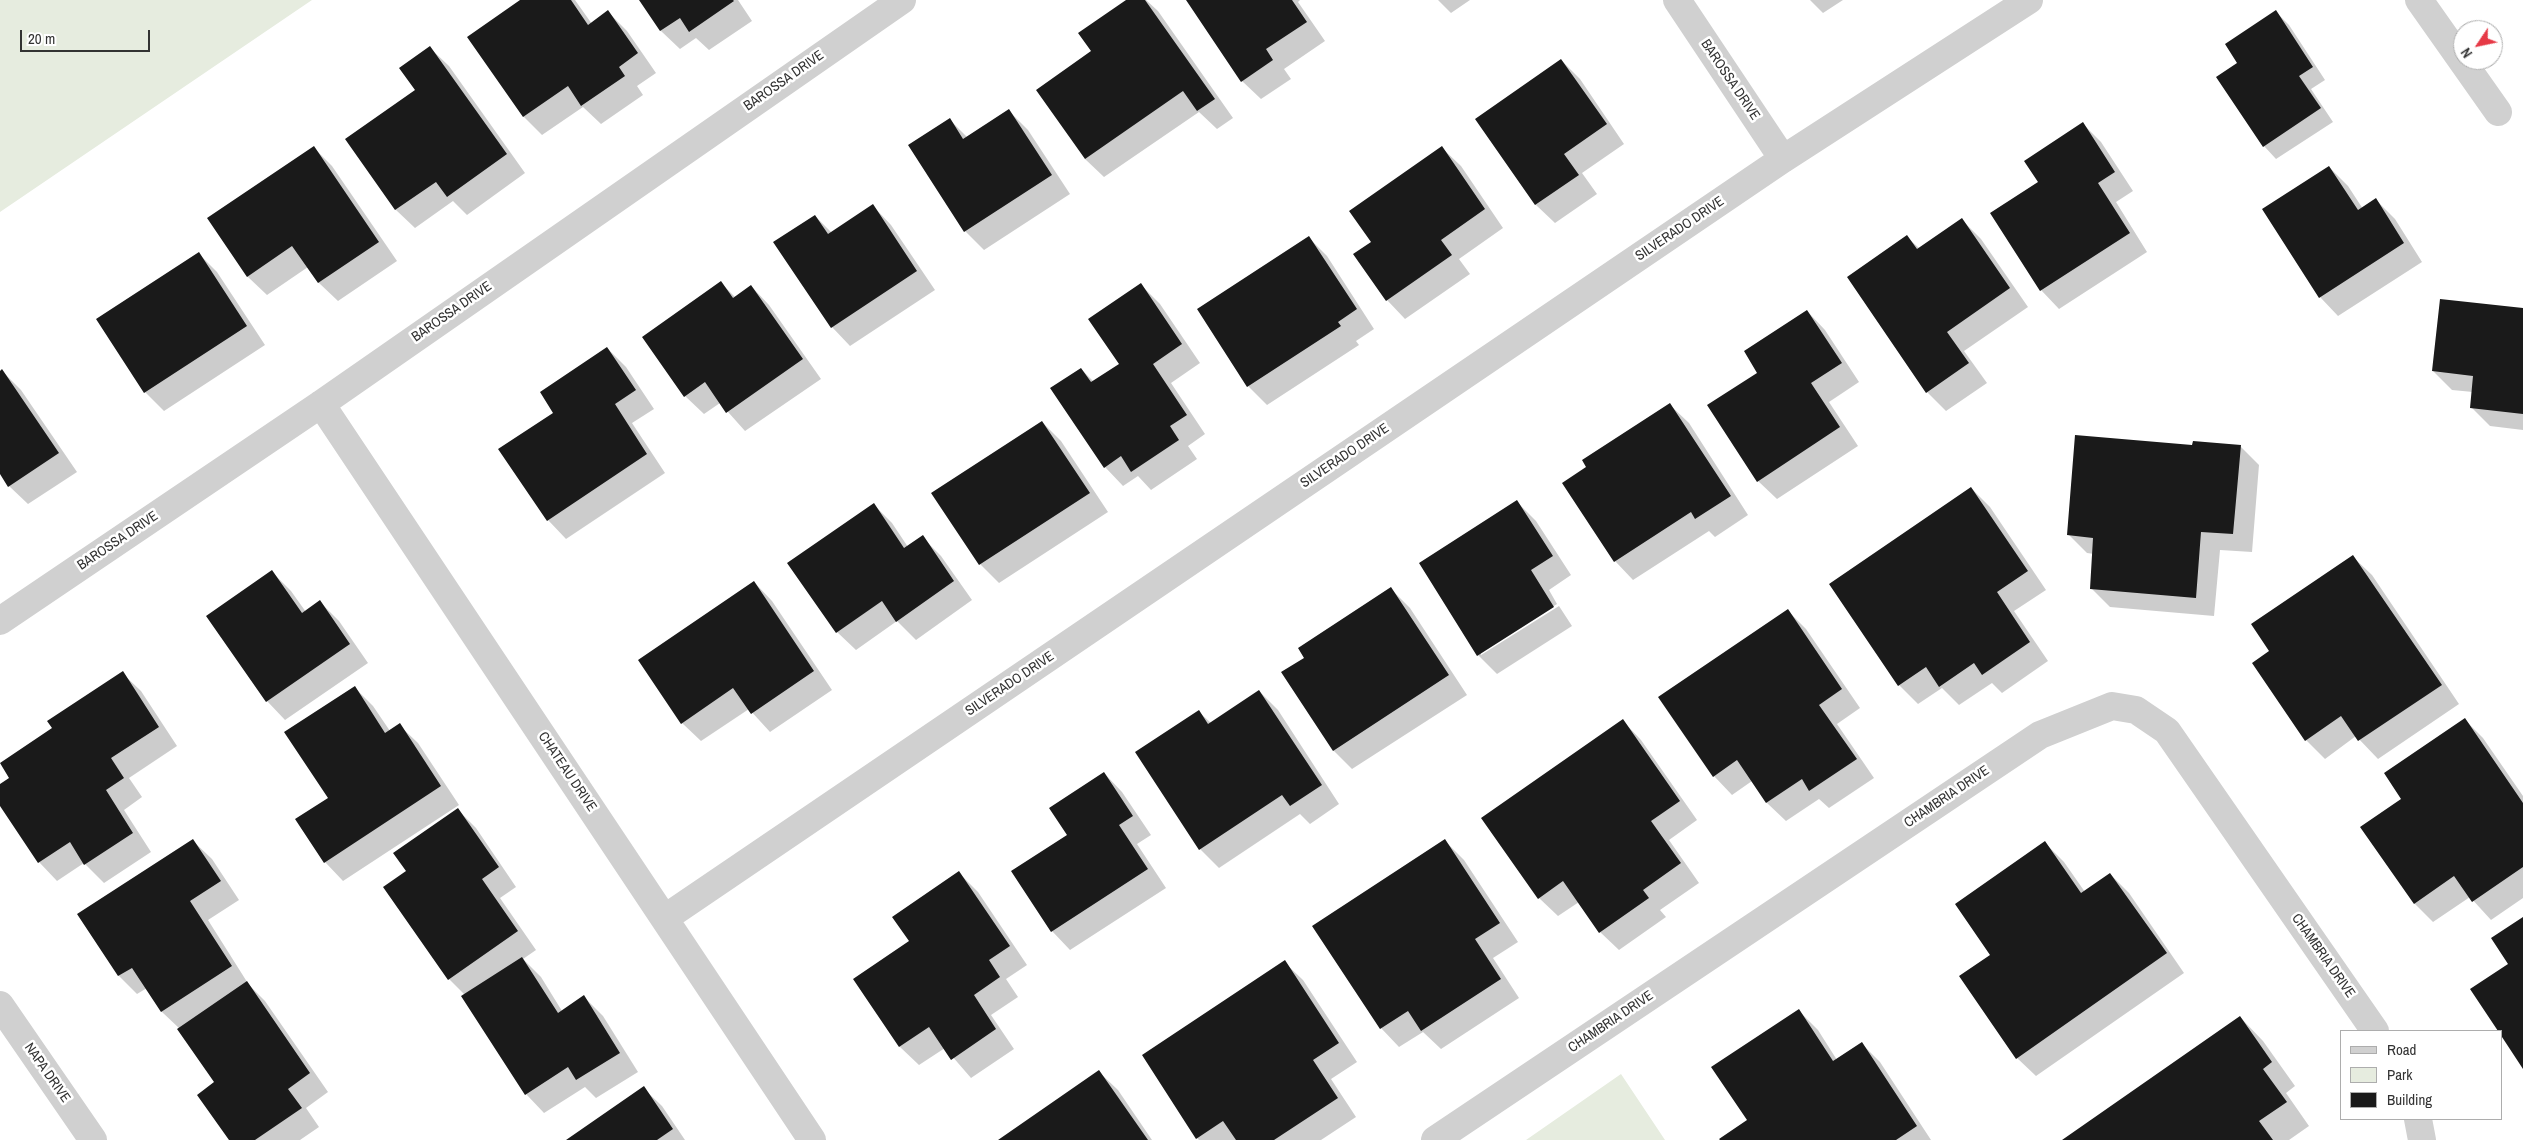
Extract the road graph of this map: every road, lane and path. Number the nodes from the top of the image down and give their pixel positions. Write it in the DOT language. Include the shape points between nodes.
graph roads {
  1 [pos="902,0"];
  2 [pos="1677,0"];
  3 [pos="2029,0"];
  4 [pos="2419,0"];
  5 [pos="2498,112"];
  6 [pos="1784,159"];
  7 [pos="321,404"];
  8 [pos="0,621"];
  9 [pos="664,918"];
  10 [pos="0,1005"];
  11 [pos="2374,1030"];
  12 [pos="2418,1120"];
  13 [pos="93,1140"];
  14 [pos="812,1140"];
  15 [pos="1435,1140"];
  16 [pos="2422,1140"];
  1 -- 7 [label="street, BAROSSA DRIVE"];
  2 -- 6 [label="street, BAROSSA DRIVE"];
  3 -- 6 [label="street, SILVERADO DRIVE"];
  4 -- 5 [label="street"];
  6 -- 9 [label="street, SILVERADO DRIVE"];
  7 -- 8 [label="street, BAROSSA DRIVE"];
  7 -- 9 [label="street, CHATEAU DRIVE"];
  9 -- 14 [label="street, CHATEAU DRIVE"];
  10 -- 13 [label="street, NAPA DRIVE"];
  11 -- 15 [label="street, CHAMBRIA DRIVE" via="2167,731 2136,710 2112,706 2040,735"];
  12 -- 16 [label="street"];
}
